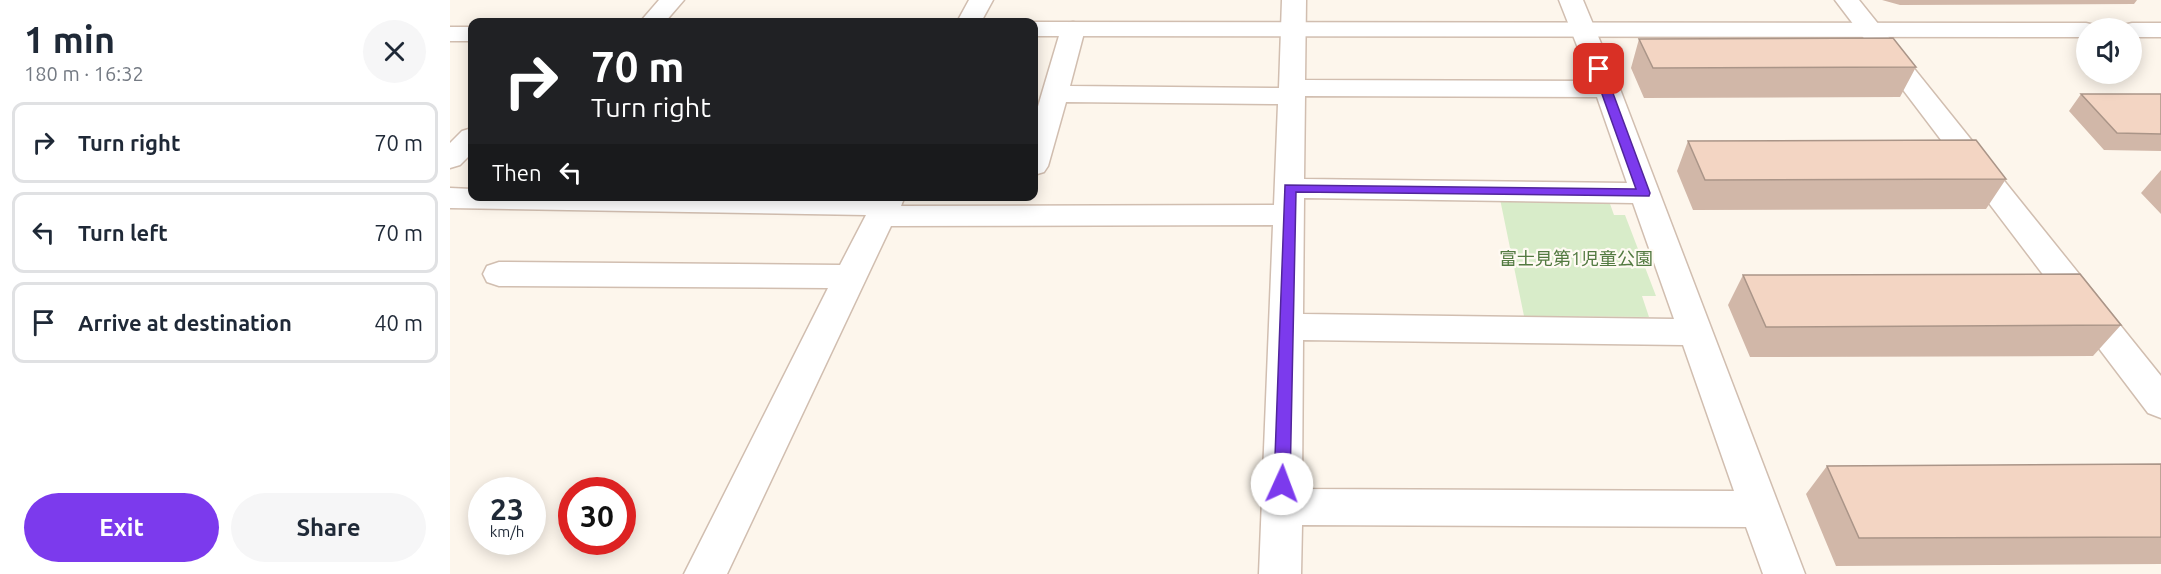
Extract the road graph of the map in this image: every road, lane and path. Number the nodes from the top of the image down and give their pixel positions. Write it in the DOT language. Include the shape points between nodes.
graph roads {
  1 [pos="672,0"];
  2 [pos="981,0"];
  3 [pos="1294,0"];
  4 [pos="1847,0"];
  5 [pos="1577,15"];
  6 [pos="656,18"];
  7 [pos="971,18"];
  8 [pos="1038,29"];
  9 [pos="1073,29"];
  10 [pos="1294,30"];
  11 [pos="1870,30"];
  12 [pos="2076,30"];
  13 [pos="2142,30"];
  14 [pos="2161,30"];
  15 [pos="450,34"];
  16 [pos="468,34"];
  17 [pos="1607,89"];
  18 [pos="1292,92"];
  19 [pos="1055,94"];
  20 [pos="468,141"];
  21 [pos="1038,152"];
  22 [pos="450,159"];
  23 [pos="1644,193"];
  24 [pos="450,198"];
  25 [pos="468,198"];
  26 [pos="614,201"];
  27 [pos="1289,201"];
  28 [pos="886,206"];
  29 [pos="1022,206"];
  30 [pos="499,274"];
  31 [pos="851,277"];
  32 [pos="1286,327"];
  33 [pos="1694,332"];
  34 [pos="2161,403"];
  35 [pos="1281,507"];
  36 [pos="1758,509"];
  37 [pos="705,574"];
  38 [pos="1280,574"];
  39 [pos="1784,574"];
  1 -- 6 [label="street"];
  2 -- 7 [label="street"];
  3 -- 10 [label="street"];
  4 -- 11 [label="street"];
  5 -- 10 [label="street"];
  5 -- 11 [label="street"];
  5 -- 17 [label="street"];
  8 -- 9 [label="street"];
  9 -- 10 [label="street"];
  9 -- 19 [label="street"];
  10 -- 18 [label="street"];
  11 -- 12 [label="street"];
  11 -- 34 [label="street"];
  13 -- 14 [label="street"];
  15 -- 16 [label="street"];
  17 -- 18 [label="street"];
  17 -- 23 [label="street"];
  18 -- 19 [label="street"];
  18 -- 27 [label="street"];
  19 -- 21 [label="street"];
  20 -- 22 [label="street"];
  23 -- 27 [label="street"];
  23 -- 33 [label="street"];
  24 -- 25 [label="street"];
  26 -- 28 [label="street"];
  27 -- 29 [label="street"];
  27 -- 32 [label="street"];
  28 -- 29 [label="street"];
  28 -- 31 [label="street"];
  30 -- 31 [label="street"];
  31 -- 37 [label="street"];
  32 -- 33 [label="street"];
  32 -- 35 [label="street"];
  33 -- 36 [label="street"];
  35 -- 36 [label="street"];
  35 -- 38 [label="street"];
  36 -- 39 [label="street"];
}
